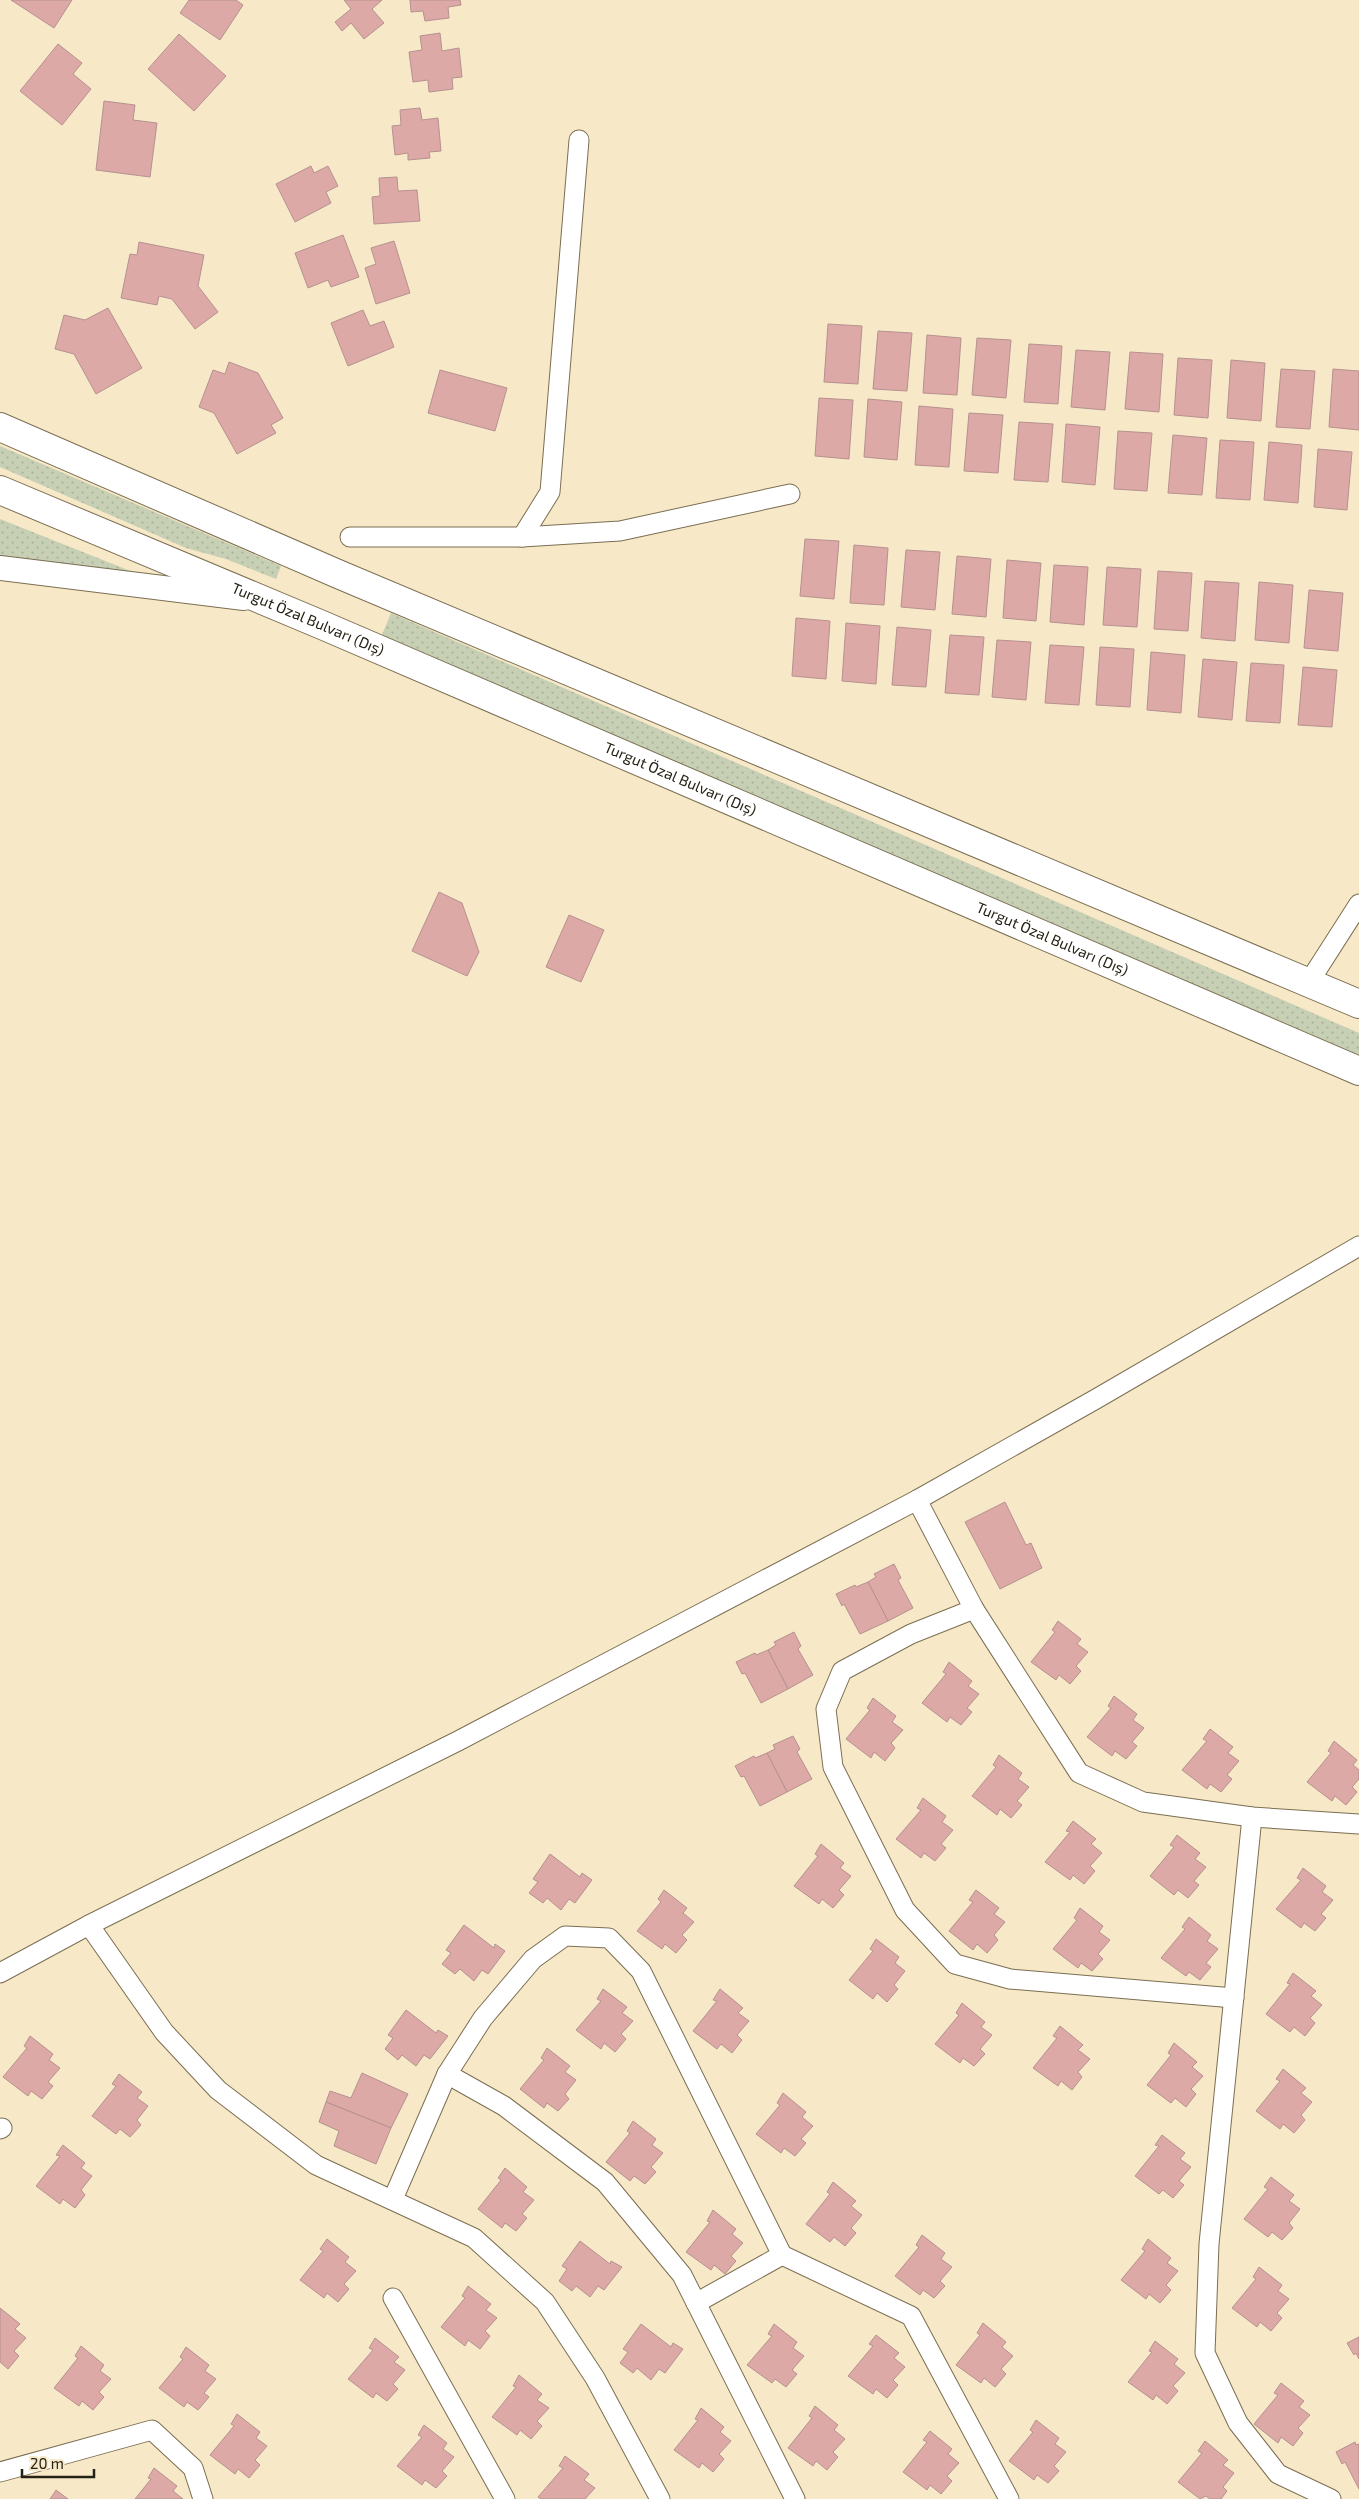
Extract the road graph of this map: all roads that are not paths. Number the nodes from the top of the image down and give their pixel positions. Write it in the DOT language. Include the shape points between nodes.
graph roads {
  1 [pos="579,140"];
  2 [pos="0,427"];
  3 [pos="0,490"];
  4 [pos="790,494"];
  5 [pos="350,537"];
  6 [pos="522,538"];
  7 [pos="0,568"];
  8 [pos="260,600"];
  9 [pos="1359,904"];
  10 [pos="1309,982"];
  11 [pos="1359,1004"];
  12 [pos="1359,1071"];
  13 [pos="1359,1246"];
  14 [pos="917,1500"];
  15 [pos="974,1608"];
  16 [pos="1252,1817"];
  17 [pos="1359,1824"];
  18 [pos="89,1925"];
  19 [pos="0,1973"];
  20 [pos="1234,1998"];
  21 [pos="447,2074"];
  22 [pos="393,2199"];
  23 [pos="782,2255"];
  24 [pos="393,2298"];
  25 [pos="696,2303"];
  26 [pos="0,2472"];
  27 [pos="204,2499"];
  28 [pos="505,2499"];
  29 [pos="660,2499"];
  30 [pos="795,2499"];
  31 [pos="1009,2499"];
  32 [pos="1331,2499"];
  1 -- 6 [label="street" via="550,492"];
  2 -- 10 [label="main road" via="347,578"];
  3 -- 8 [label="main road, Turgut Özal Bulvarı (Dış)"];
  4 -- 6 [label="street" via="620,531"];
  5 -- 6 [label="street"];
  7 -- 8 [label="street"];
  8 -- 12 [label="main road, Turgut Özal Bulvarı (Dış)"];
  9 -- 10 [label="street"];
  10 -- 11 [label="main road"];
  13 -- 14 [label="street"];
  14 -- 15 [label="street"];
  14 -- 18 [label="street" via="458,1741"];
  15 -- 16 [label="street" via="1080,1773 1143,1802"];
  15 -- 20 [label="street" via="911,1634 842,1671 826,1709 832,1767 905,1910 955,1964 1010,1980"];
  16 -- 17 [label="street"];
  16 -- 20 [label="street"];
  18 -- 19 [label="street"];
  18 -- 22 [label="street" via="164,2032 218,2090 316,2165"];
  20 -- 32 [label="street" via="1210,2244 1205,2353 1238,2423 1278,2474"];
  21 -- 22 [label="street"];
  21 -- 23 [label="street" via="483,2018 533,1959 565,1936 608,1938 641,1971"];
  21 -- 25 [label="street" via="504,2106 606,2182 682,2275"];
  22 -- 29 [label="street" via="474,2238 545,2302 594,2378"];
  23 -- 25 [label="street"];
  23 -- 31 [label="street" via="911,2316"];
  24 -- 28 [label="street"];
  25 -- 30 [label="street"];
  26 -- 27 [label="street" via="152,2430 193,2468"];
}
